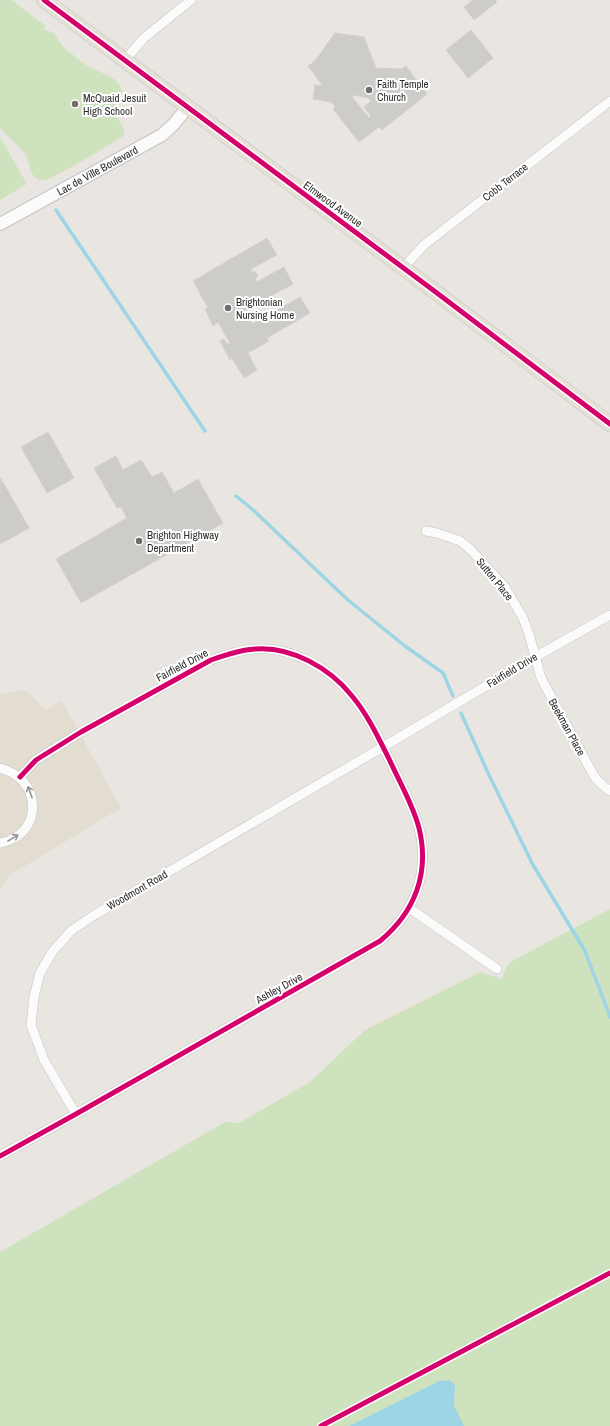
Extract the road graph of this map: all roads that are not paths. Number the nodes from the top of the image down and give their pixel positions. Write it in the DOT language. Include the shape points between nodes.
graph roads {
  1 [pos="44,0"];
  2 [pos="191,0"];
  3 [pos="124,61"];
  4 [pos="610,101"];
  5 [pos="187,108"];
  6 [pos="0,224"];
  7 [pos="404,268"];
  8 [pos="610,424"];
  9 [pos="426,531"];
  10 [pos="610,616"];
  11 [pos="534,657"];
  12 [pos="383,748"];
  13 [pos="0,768"];
  14 [pos="20,777"];
  15 [pos="610,791"];
  16 [pos="0,843"];
  17 [pos="409,908"];
  18 [pos="497,968"];
  19 [pos="76,1114"];
  20 [pos="0,1156"];
  1 -- 3 [label="main road, Elmwood Avenue"];
  2 -- 3 [label="street" via="144,38"];
  3 -- 5 [label="main road, Elmwood Avenue"];
  4 -- 7 [label="street, Cobb Terrace" via="424,245"];
  5 -- 6 [label="street, Lac de Ville Boulevard" via="162,135"];
  5 -- 7 [label="main road, Elmwood Avenue"];
  7 -- 8 [label="main road, Elmwood Avenue"];
  9 -- 11 [label="street, Sutton Place" via="460,541 504,586 523,618"];
  10 -- 11 [label="street, Fairfield Drive"];
  11 -- 12 [label="street, Fairfield Drive"];
  11 -- 15 [label="street, Beekman Place" via="541,678 594,776"];
  12 -- 14 [label="street, Fairfield Drive" via="363,710 331,675 286,652 257,649 211,660 81,732 36,760"];
  12 -- 17 [label="street, Ashley Drive" via="414,814 422,844 419,885"];
  12 -- 19 [label="street, Woodmont Road" via="96,914 72,930 53,951 40,973 31,1025 44,1060"];
  13 -- 14 [label="street"];
  16 -- 14 [label="street, one-way" via="16,837 25,829 30,819 32,797 28,786"];
  17 -- 18 [label="street"];
  17 -- 19 [label="street, Ashley Drive" via="392,931 367,950"];
  19 -- 20 [label="street, Ashley Drive"];
}
